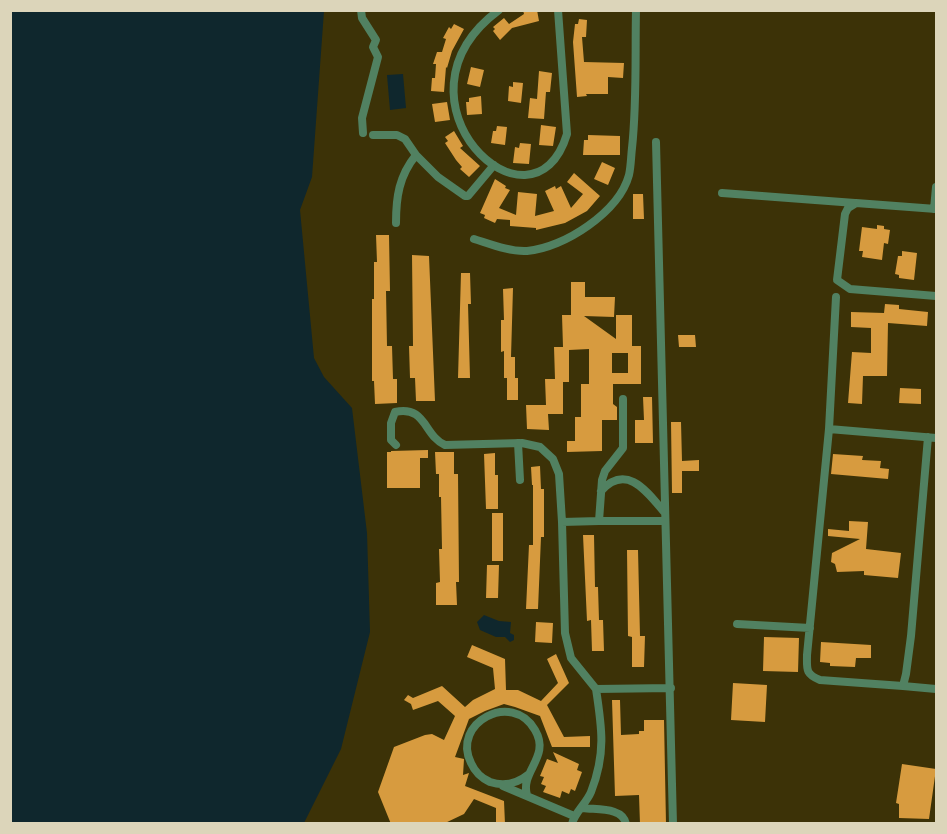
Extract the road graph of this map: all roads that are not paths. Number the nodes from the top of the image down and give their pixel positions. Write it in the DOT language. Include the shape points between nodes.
graph roads {
  1 [pos="361,10"];
  2 [pos="499,10"];
  3 [pos="558,10"];
  4 [pos="636,10"];
  5 [pos="363,133"];
  6 [pos="373,135"];
  7 [pos="656,142"];
  8 [pos="416,155"];
  9 [pos="494,165"];
  10 [pos="936,187"];
  11 [pos="722,193"];
  12 [pos="856,203"];
  13 [pos="935,209"];
  14 [pos="396,223"];
  15 [pos="474,239"];
  16 [pos="936,296"];
  17 [pos="836,297"];
  18 [pos="623,399"];
  19 [pos="829,429"];
  20 [pos="932,437"];
  21 [pos="518,443"];
  22 [pos="396,445"];
  23 [pos="520,480"];
  24 [pos="601,491"];
  25 [pos="665,517"];
  26 [pos="599,521"];
  27 [pos="562,522"];
  28 [pos="737,624"];
  29 [pos="810,628"];
  30 [pos="903,686"];
  31 [pos="671,688"];
  32 [pos="596,689"];
  33 [pos="936,689"];
  34 [pos="529,774"];
  35 [pos="498,784"];
  36 [pos="527,795"];
  37 [pos="582,808"];
  38 [pos="573,820"];
  39 [pos="626,824"];
  40 [pos="673,824"];
  1 -- 5 [label="street" via="376,40 373,47 378,57 362,117"];
  2 -- 9 [label="street" via="466,45 452,88 454,109 467,138"];
  3 -- 9 [label="street" via="568,126 563,148 549,167 538,172 518,176"];
  4 -- 15 [label="street" via="635,126 629,177 615,199 573,237 550,245 527,251"];
  6 -- 8 [label="street" via="397,135 405,139"];
  7 -- 25 [label="street"];
  8 -- 9 [label="street" via="465,196"];
  8 -- 14 [label="street" via="401,178"];
  10 -- 13 [label="street"];
  11 -- 12 [label="street"];
  12 -- 13 [label="street"];
  12 -- 16 [label="street" via="845,214 837,280 850,289"];
  17 -- 19 [label="street"];
  18 -- 24 [label="street" via="623,448 605,471"];
  19 -- 20 [label="street"];
  19 -- 29 [label="street"];
  20 -- 30 [label="street"];
  21 -- 22 [label="street" via="445,445 421,419 405,409 392,416 391,440"];
  21 -- 23 [label="street"];
  21 -- 27 [label="street" via="540,447 553,459 559,474"];
  24 -- 25 [label="street" via="617,480 631,481 648,494"];
  24 -- 26 [label="street"];
  25 -- 26 [label="street"];
  25 -- 31 [label="street"];
  26 -- 27 [label="street"];
  27 -- 32 [label="street" via="565,633 572,658"];
  28 -- 29 [label="street"];
  29 -- 30 [label="street" via="807,669 811,676 829,681"];
  30 -- 33 [label="street"];
  31 -- 32 [label="street"];
  31 -- 40 [label="street"];
  32 -- 37 [label="street" via="603,733 598,774"];
  34 -- 35 [label="street" via="511,784"];
  34 -- 35 [label="street" via="540,751 535,730 518,714 506,711 487,715 470,732 467,757 474,771"];
  34 -- 36 [label="street"];
  35 -- 36 [label="street"];
  36 -- 38 [label="street"];
  37 -- 38 [label="street"];
  37 -- 39 [label="street" via="619,812"];
}
